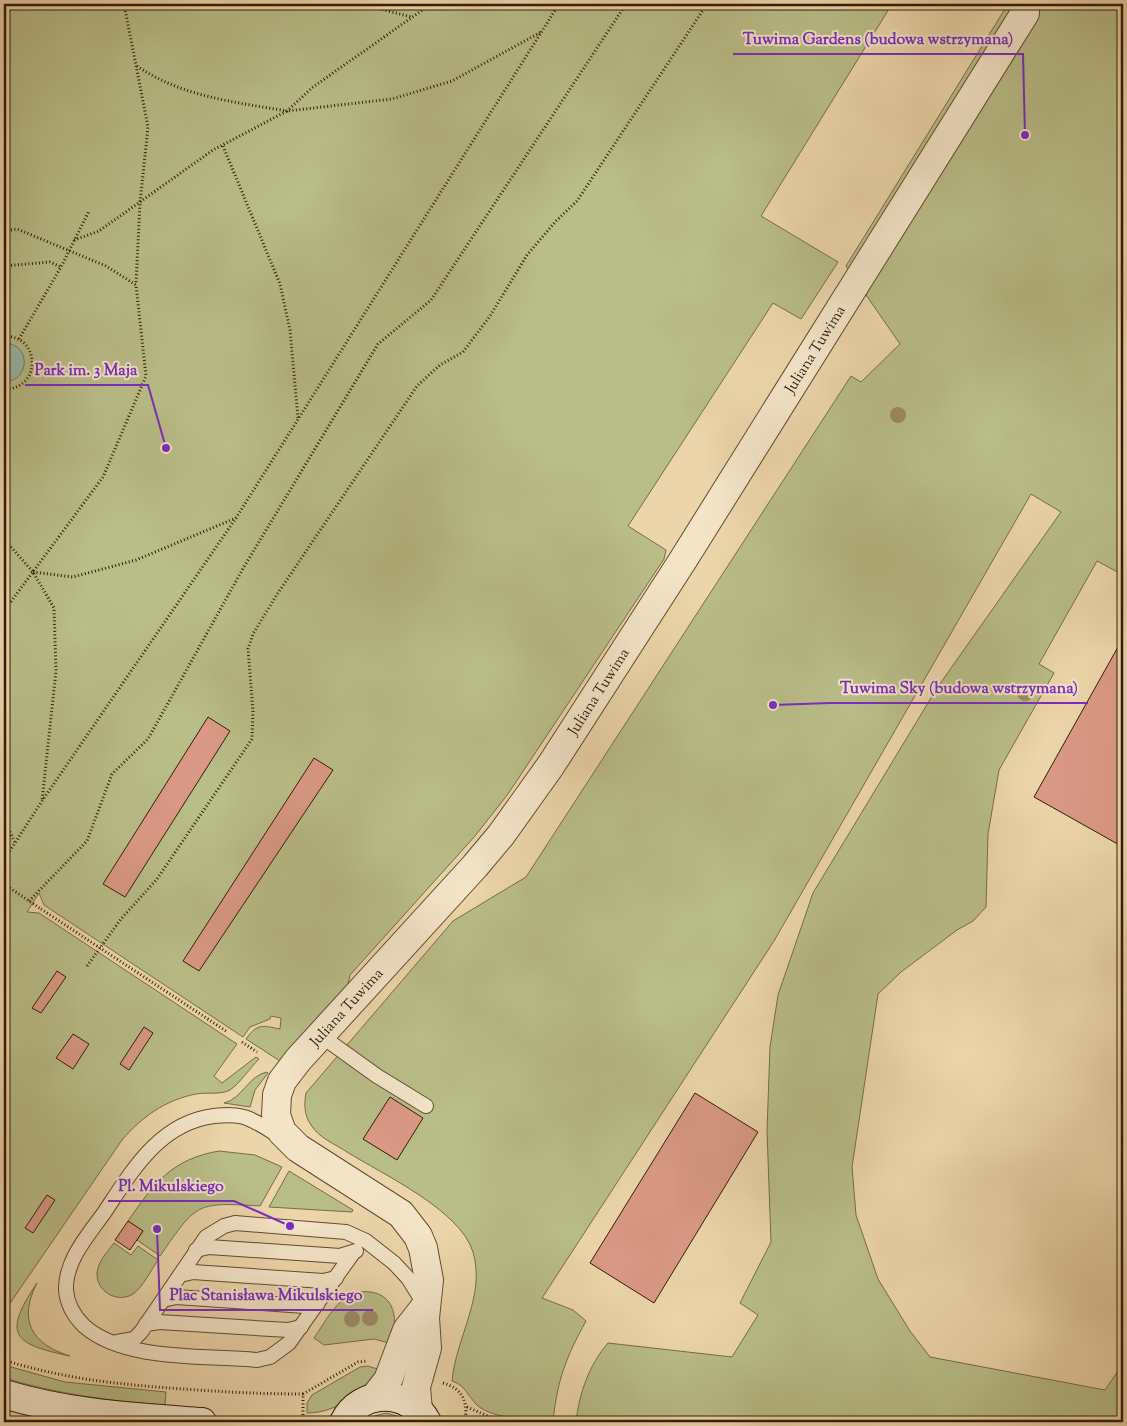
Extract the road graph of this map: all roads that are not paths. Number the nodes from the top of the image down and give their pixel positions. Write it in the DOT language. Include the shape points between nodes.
graph roads {
  1 [pos="1024,13"];
  2 [pos="320,1035"];
  3 [pos="426,1106"];
  4 [pos="298,1148"];
  5 [pos="196,1250"];
  6 [pos="353,1253"];
  7 [pos="384,1254"];
  8 [pos="180,1275"];
  9 [pos="336,1278"];
  10 [pos="163,1300"];
  11 [pos="318,1302"];
  12 [pos="426,1307"];
  13 [pos="146,1324"];
  14 [pos="301,1327"];
  15 [pos="113,1342"];
  16 [pos="4,1394"];
  17 [pos="374,1398"];
  18 [pos="423,1416"];
  19 [pos="341,1421"];
  20 [pos="202,1422"];
  1 -- 2 [label="street, Juliana Tuwima" via="699,535 551,765 480,860"];
  2 -- 3 [label="lane"];
  2 -- 4 [label="street, Juliana Tuwima" via="286,1075 277,1095 277,1121 286,1137"];
  4 -- 12 [label="street, Juliana Tuwima" via="389,1205 410,1225 427,1262 429,1294"];
  4 -- 15 [label="lane" via="253,1120 230,1115 193,1121 165,1136 151,1148 137,1163 81,1246 68,1276 66,1290 74,1315 92,1331"];
  5 -- 6 [label="lane" via="209,1247 340,1256"];
  5 -- 7 [label="lane" via="214,1231 245,1223 338,1230 366,1241"];
  5 -- 8 [label="lane"];
  6 -- 7 [label="lane" via="370,1249"];
  6 -- 9 [label="lane"];
  7 -- 12 [label="lane" via="408,1278"];
  8 -- 9 [label="lane" via="193,1272 323,1280"];
  8 -- 10 [label="lane"];
  9 -- 11 [label="lane"];
  10 -- 11 [label="lane" via="176,1297 305,1306"];
  10 -- 13 [label="lane"];
  11 -- 14 [label="lane"];
  12 -- 17 [label="street" via="407,1330 388,1380"];
  12 -- 18 [label="street, Juliana Tuwima" via="426,1348 416,1387"];
  13 -- 14 [label="lane" via="160,1322 288,1330"];
  13 -- 15 [label="lane" via="134,1339"];
  14 -- 15 [label="lane" via="280,1351 257,1360 161,1353"];
  16 -- 20 [label="street" via="72,1411"];
  17 -- 18 [label="street" via="398,1398 409,1402"];
  17 -- 19 [label="street" via="358,1406"];
}
